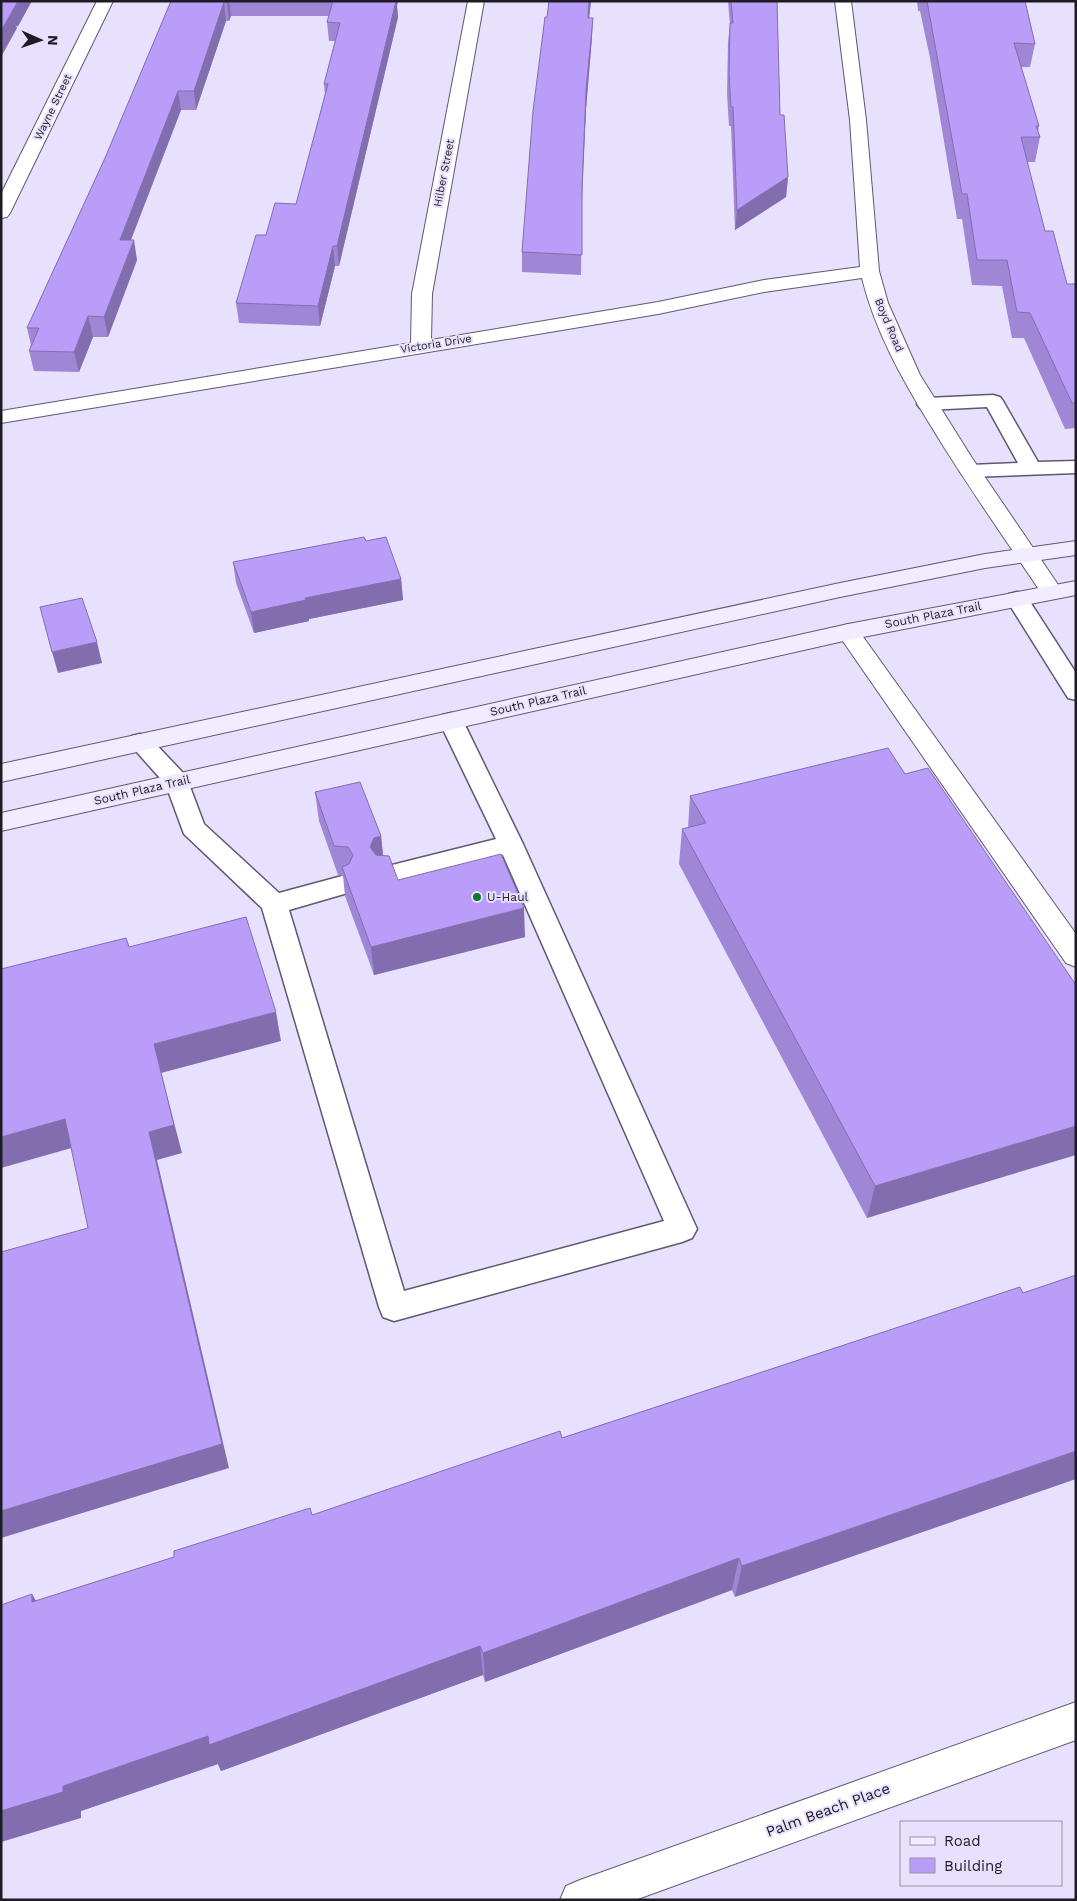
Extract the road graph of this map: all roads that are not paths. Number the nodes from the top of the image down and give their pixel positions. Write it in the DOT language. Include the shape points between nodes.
graph roads {
  1 [pos="105,1"];
  2 [pos="476,1"];
  3 [pos="843,1"];
  4 [pos="1,213"];
  5 [pos="870,271"];
  6 [pos="421,346"];
  7 [pos="928,404"];
  8 [pos="1,417"];
  9 [pos="1076,467"];
  10 [pos="1032,469"];
  11 [pos="970,471"];
  12 [pos="1076,548"];
  13 [pos="1028,554"];
  14 [pos="1076,588"];
  15 [pos="1052,592"];
  16 [pos="1017,599"];
  17 [pos="848,632"];
  18 [pos="1076,692"];
  19 [pos="451,721"];
  20 [pos="140,742"];
  21 [pos="1,772"];
  22 [pos="177,782"];
  23 [pos="1,822"];
  24 [pos="511,844"];
  25 [pos="388,875"];
  26 [pos="342,885"];
  27 [pos="274,904"];
  28 [pos="1076,956"];
  29 [pos="1076,1720"];
  30 [pos="580,1900"];
  1 -- 4 [label="street, Wayne Street"];
  2 -- 6 [label="street, Hilber Street" via="422,294"];
  3 -- 5 [label="street, Boyd Road" via="858,120"];
  5 -- 6 [label="street, Victoria Drive" via="764,286 658,308"];
  5 -- 7 [label="street, Boyd Road" via="878,303 910,375"];
  6 -- 8 [label="street, Victoria Drive"];
  7 -- 10 [label="lane" via="993,401"];
  7 -- 11 [label="street, Boyd Road"];
  9 -- 10 [label="lane"];
  10 -- 11 [label="lane"];
  11 -- 13 [label="street, Boyd Road"];
  12 -- 13 [label="main road"];
  13 -- 15 [label="street, Boyd Road"];
  13 -- 20 [label="main road" via="840,590"];
  14 -- 15 [label="main road, South Plaza Trail"];
  15 -- 16 [label="main road, South Plaza Trail"];
  16 -- 17 [label="main road, South Plaza Trail"];
  16 -- 18 [label="lane"];
  17 -- 19 [label="main road, South Plaza Trail"];
  17 -- 28 [label="street"];
  19 -- 22 [label="main road, South Plaza Trail"];
  19 -- 24 [label="lane"];
  20 -- 21 [label="main road"];
  20 -- 22 [label="lane"];
  22 -- 23 [label="main road, South Plaza Trail"];
  22 -- 27 [label="lane" via="193,828"];
  24 -- 25 [label="lane"];
  24 -- 27 [label="lane" via="682,1228 394,1307"];
  26 -- 27 [label="lane"];
  29 -- 30 [label="street, Palm Beach Place"];
}
